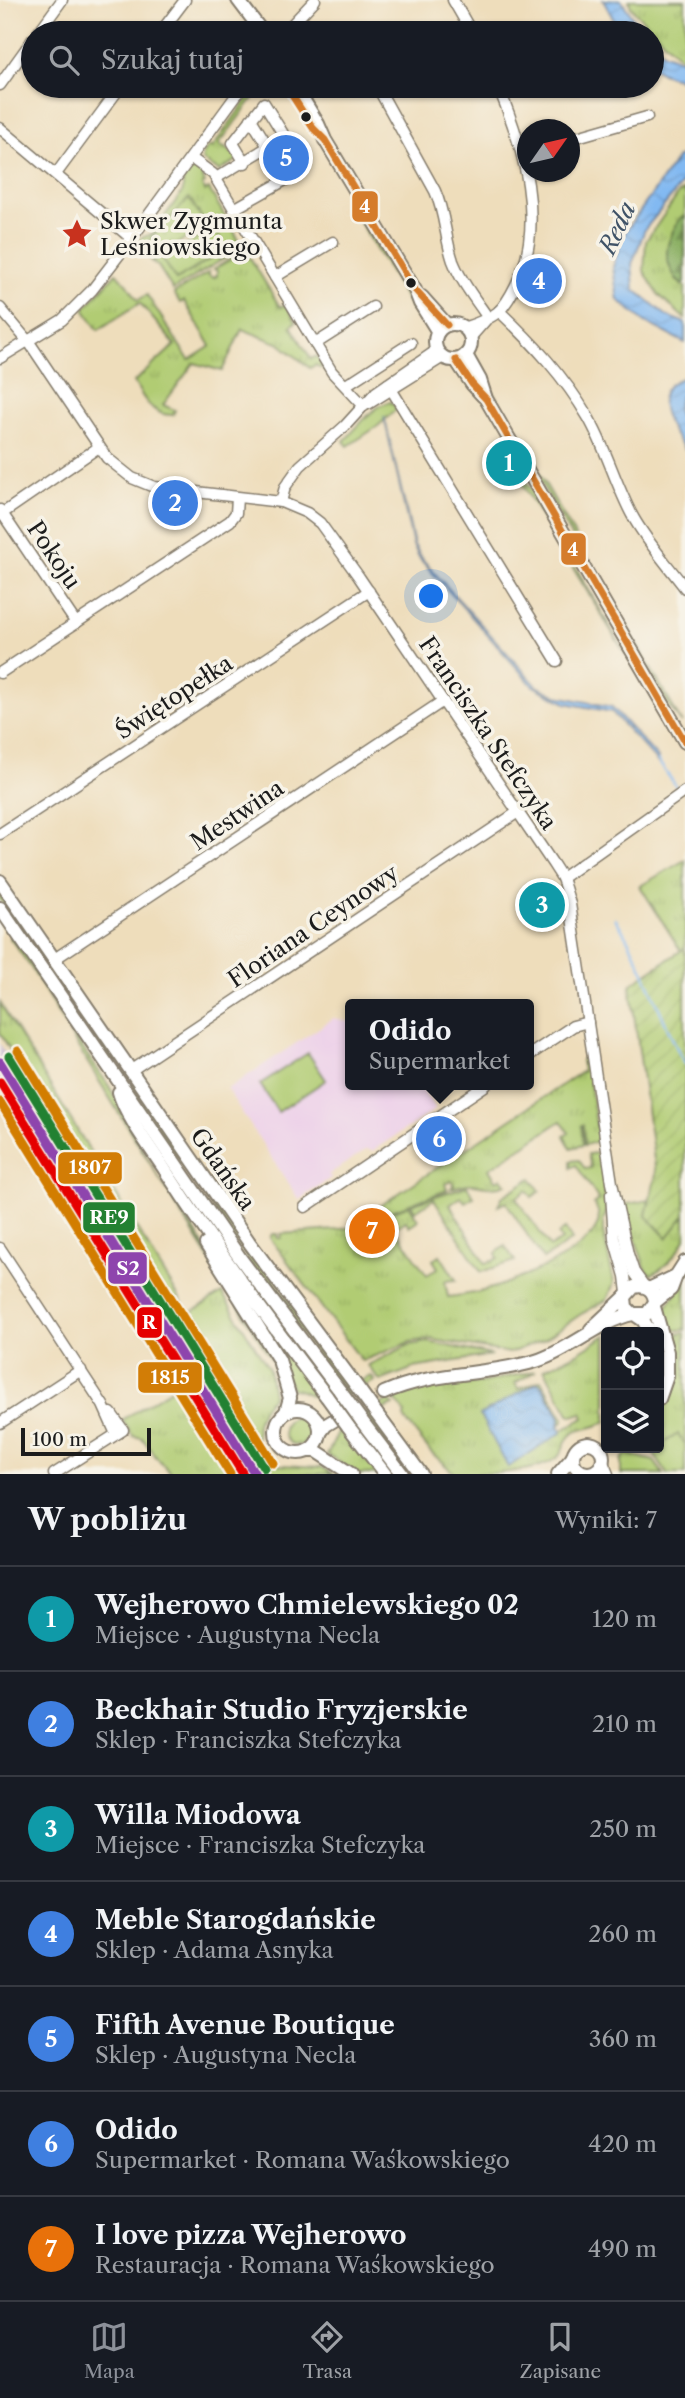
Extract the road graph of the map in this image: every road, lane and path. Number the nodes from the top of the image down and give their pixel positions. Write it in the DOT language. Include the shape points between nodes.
graph roads {
  1 [pos="62,0"];
  2 [pos="184,0"];
  3 [pos="238,0"];
  4 [pos="315,0"];
  5 [pos="453,0"];
  6 [pos="246,13"];
  7 [pos="47,21"];
  8 [pos="169,21"];
  9 [pos="249,21"];
  10 [pos="253,21"];
  11 [pos="295,21"];
  12 [pos="465,21"];
  13 [pos="21,56"];
  14 [pos="0,85"];
  15 [pos="112,98"];
  16 [pos="234,98"];
  17 [pos="294,98"];
  18 [pos="302,98"];
  19 [pos="384,98"];
  20 [pos="503,98"];
  21 [pos="647,117"];
  22 [pos="251,119"];
  23 [pos="0,128"];
  24 [pos="517,132"];
  25 [pos="580,136"];
  26 [pos="325,140"];
  27 [pos="269,148"];
  28 [pos="191,158"];
  29 [pos="245,163"];
  30 [pos="56,174"];
  31 [pos="294,175"];
  32 [pos="216,178"];
  33 [pos="527,182"];
  34 [pos="234,209"];
  35 [pos="132,239"];
  36 [pos="333,242"];
  37 [pos="275,277"];
  38 [pos="373,307"];
  39 [pos="0,308"];
  40 [pos="499,311"];
  41 [pos="488,318"];
  42 [pos="443,329"];
  43 [pos="467,333"];
  44 [pos="28,341"];
  45 [pos="411,343"];
  46 [pos="315,344"];
  47 [pos="450,355"];
  48 [pos="0,358"];
  49 [pos="346,385"];
  50 [pos="390,387"];
  51 [pos="365,406"];
  52 [pos="99,447"];
  53 [pos="237,498"];
  54 [pos="281,502"];
  55 [pos="1,513"];
  56 [pos="685,588"];
  57 [pos="369,591"];
  58 [pos="76,623"];
  59 [pos="557,661"];
  60 [pos="0,673"];
  61 [pos="443,701"];
  62 [pos="685,743"];
  63 [pos="685,791"];
  64 [pos="518,812"];
  65 [pos="0,834"];
  66 [pos="562,878"];
  67 [pos="0,881"];
  68 [pos="0,908"];
  69 [pos="53,960"];
  70 [pos="588,1021"];
  71 [pos="534,1052"];
  72 [pos="130,1071"];
  73 [pos="115,1075"];
  74 [pos="479,1090"];
  75 [pos="184,1200"];
  76 [pos="304,1207"];
  77 [pos="618,1233"];
  78 [pos="0,1248"];
  79 [pos="685,1262"];
  80 [pos="676,1276"];
  81 [pos="646,1287"];
  82 [pos="626,1295"];
  83 [pos="654,1304"];
  84 [pos="635,1315"];
  85 [pos="647,1327"];
  86 [pos="584,1337"];
  87 [pos="81,1370"];
  88 [pos="662,1390"];
  89 [pos="384,1393"];
  90 [pos="286,1412"];
  91 [pos="312,1413"];
  92 [pos="0,1423"];
  93 [pos="320,1433"];
  94 [pos="601,1440"];
  95 [pos="592,1444"];
  96 [pos="307,1451"];
  97 [pos="605,1455"];
  98 [pos="573,1457"];
  99 [pos="417,1469"];
  100 [pos="585,1473"];
  101 [pos="54,1474"];
  102 [pos="351,1474"];
  103 [pos="385,1474"];
  104 [pos="402,1474"];
  105 [pos="428,1474"];
  106 [pos="558,1474"];
  107 [pos="608,1474"];
  1 -- 7 [label="street"];
  2 -- 8 [label="street"];
  3 -- 6 [label="main road"];
  4 -- 11 [label="street"];
  5 -- 12 [label="street"];
  6 -- 9 [label="main road"];
  6 -- 10 [label="main road"];
  13 -- 14 [label="street"];
  15 -- 30 [label="street"];
  16 -- 28 [label="street"];
  17 -- 26 [label="main road"];
  18 -- 26 [label="main road"];
  19 -- 41 [label="street" via="441,205 460,277"];
  20 -- 24 [label="street"];
  21 -- 25 [label="street"];
  22 -- 27 [label="street"];
  22 -- 27 [label="street" via="264,103 285,137"];
  22 -- 29 [label="street" via="233,143"];
  23 -- 30 [label="street"];
  26 -- 42 [label="main road"];
  27 -- 29 [label="street"];
  28 -- 32 [label="street"];
  28 -- 35 [label="street"];
  29 -- 32 [label="street"];
  30 -- 35 [label="street"];
  31 -- 34 [label="street"];
  32 -- 34 [label="street"];
  33 -- 40 [label="street" via="530,234 526,259"];
  34 -- 37 [label="street"];
  35 -- 44 [label="street" via="77,306"];
  36 -- 37 [label="street"];
  37 -- 46 [label="street"];
  38 -- 46 [label="street"];
  39 -- 44 [label="street, Franciszka Stefczyka"];
  40 -- 41 [label="street"];
  40 -- 56 [label="street" via="547,359 574,395 600,439 631,513"];
  41 -- 43 [label="street"];
  42 -- 43 [label="main road" via="458,326"];
  42 -- 47 [label="main road" via="435,344"];
  43 -- 47 [label="main road" via="470,344"];
  44 -- 48 [label="street"];
  44 -- 52 [label="street, Franciszka Stefczyka"];
  45 -- 49 [label="street"];
  46 -- 49 [label="street" via="331,372"];
  47 -- 50 [label="street"];
  47 -- 62 [label="main road" via="480,380 486,399"];
  49 -- 51 [label="street"];
  50 -- 51 [label="street"];
  50 -- 59 [label="street"];
  51 -- 54 [label="street" via="300,466"];
  52 -- 53 [label="street, Franciszka Stefczyka" via="117,467 146,484"];
  52 -- 55 [label="street"];
  53 -- 54 [label="street, Franciszka Stefczyka"];
  53 -- 58 [label="street" via="230,521"];
  54 -- 57 [label="street, Franciszka Stefczyka" via="320,523"];
  55 -- 58 [label="street, Pokoju"];
  57 -- 61 [label="street, Franciszka Stefczyka"];
  57 -- 65 [label="street, Świętopełka"];
  58 -- 60 [label="street"];
  61 -- 64 [label="street, Franciszka Stefczyka"];
  61 -- 69 [label="street, Mestwina"];
  63 -- 66 [label="street"];
  64 -- 66 [label="street, Franciszka Stefczyka"];
  64 -- 72 [label="street, Floriana Ceynowy"];
  66 -- 70 [label="street, Franciszka Stefczyka"];
  67 -- 69 [label="main road, Gdańska"];
  68 -- 73 [label="main road, Gdańska"];
  69 -- 72 [label="main road, Gdańska"];
  70 -- 71 [label="street"];
  70 -- 77 [label="street, Franciszka Stefczyka"];
  72 -- 99 [label="main road, Gdańska, bridge" via="248,1242"];
  73 -- 75 [label="main road" via="121,1098"];
  73 -- 104 [label="main road, Gdańska, bridge" via="240,1258"];
  74 -- 76 [label="street"];
  75 -- 90 [label="main road" via="191,1220 279,1360 290,1398"];
  75 -- 103 [label="main road, bridge"];
  77 -- 81 [label="street, Franciszka Stefczyka" via="634,1272"];
  77 -- 82 [label="street, Franciszka Stefczyka"];
  78 -- 87 [label="street"];
  79 -- 80 [label="main road"];
  80 -- 81 [label="main road"];
  80 -- 83 [label="main road" via="671,1289"];
  81 -- 82 [label="main road" via="634,1286"];
  81 -- 83 [label="main road"];
  82 -- 84 [label="main road" via="626,1307"];
  82 -- 86 [label="main road"];
  83 -- 84 [label="main road" via="647,1314"];
  83 -- 88 [label="main road" via="668,1365"];
  84 -- 85 [label="main road"];
  84 -- 86 [label="main road"];
  86 -- 89 [label="main road" via="537,1360 413,1381"];
  87 -- 92 [label="street"];
  87 -- 101 [label="street" via="120,1432"];
  90 -- 91 [label="main road"];
  90 -- 96 [label="main road" via="276,1426 279,1441 290,1451"];
  91 -- 93 [label="main road"];
  91 -- 93 [label="main road" via="333,1415"];
  93 -- 96 [label="main road"];
  94 -- 95 [label="main road"];
  95 -- 97 [label="main road"];
  95 -- 98 [label="main road" via="579,1446"];
  96 -- 102 [label="main road" via="316,1451"];
  97 -- 100 [label="main road" via="598,1468"];
  97 -- 107 [label="street"];
  98 -- 100 [label="main road" via="576,1468"];
  98 -- 106 [label="main road"];
  99 -- 105 [label="main road"];
}
